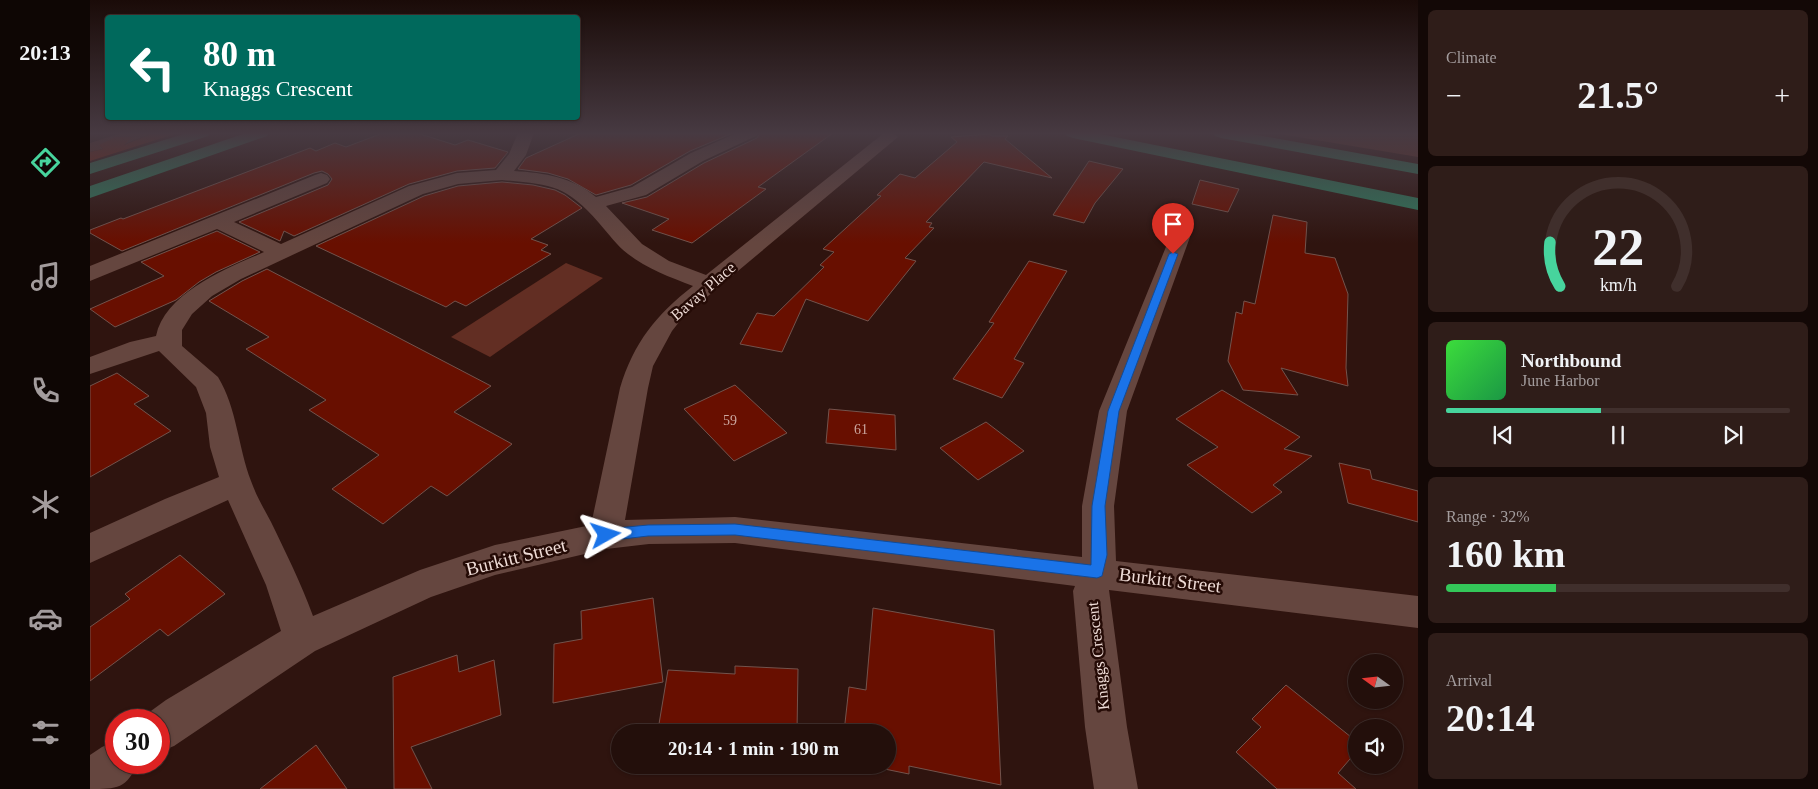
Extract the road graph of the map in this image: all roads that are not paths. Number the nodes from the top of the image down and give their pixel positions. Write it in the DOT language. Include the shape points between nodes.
graph roads {
  1 [pos="141,170"];
  2 [pos="152,170"];
  3 [pos="506,170"];
  4 [pos="676,170"];
  5 [pos="850,170"];
  6 [pos="1254,170"];
  7 [pos="146,172"];
  8 [pos="502,175"];
  9 [pos="321,179"];
  10 [pos="90,192"];
  11 [pos="593,204"];
  12 [pos="1418,204"];
  13 [pos="217,222"];
  14 [pos="1180,237"];
  15 [pos="281,252"];
  16 [pos="90,274"];
  17 [pos="708,284"];
  18 [pos="168,341"];
  19 [pos="90,366"];
  20 [pos="236,483"];
  21 [pos="606,535"];
  22 [pos="90,549"];
  23 [pos="1097,572"];
  24 [pos="1418,612"];
  25 [pos="302,640"];
  26 [pos="170,723"];
  27 [pos="105,770"];
  28 [pos="90,782"];
  29 [pos="1116,789"];
  1 -- 7 [label="main road"];
  2 -- 7 [label="main road"];
  3 -- 8 [label="street"];
  4 -- 11 [label="street" via="639,191"];
  5 -- 17 [label="street, Bavay Place"];
  6 -- 12 [label="main road"];
  7 -- 10 [label="main road"];
  8 -- 11 [label="street" via="559,182"];
  8 -- 15 [label="street" via="457,179 416,190"];
  9 -- 13 [label="street"];
  11 -- 17 [label="street" via="634,249 661,266"];
  13 -- 15 [label="street"];
  13 -- 16 [label="street"];
  14 -- 23 [label="street, Knaggs Crescent" via="1113,411 1098,506 1100,555"];
  15 -- 18 [label="street" via="204,290 182,310 170,330"];
  17 -- 21 [label="street, Bavay Place" via="675,312 661,329 640,366"];
  18 -- 19 [label="street"];
  18 -- 20 [label="street" via="170,349 208,383 220,413 225,447"];
  20 -- 22 [label="street"];
  20 -- 25 [label="street" via="284,585"];
  21 -- 23 [label="street, Burkitt Street" via="735,530"];
  21 -- 25 [label="street, Burkitt Street" via="495,560 420,585"];
  23 -- 24 [label="street, Burkitt Street"];
  23 -- 29 [label="street, Knaggs Crescent" via="1091,591"];
  25 -- 26 [label="street, Burkitt Street"];
  27 -- 28 [label="street"];
}
